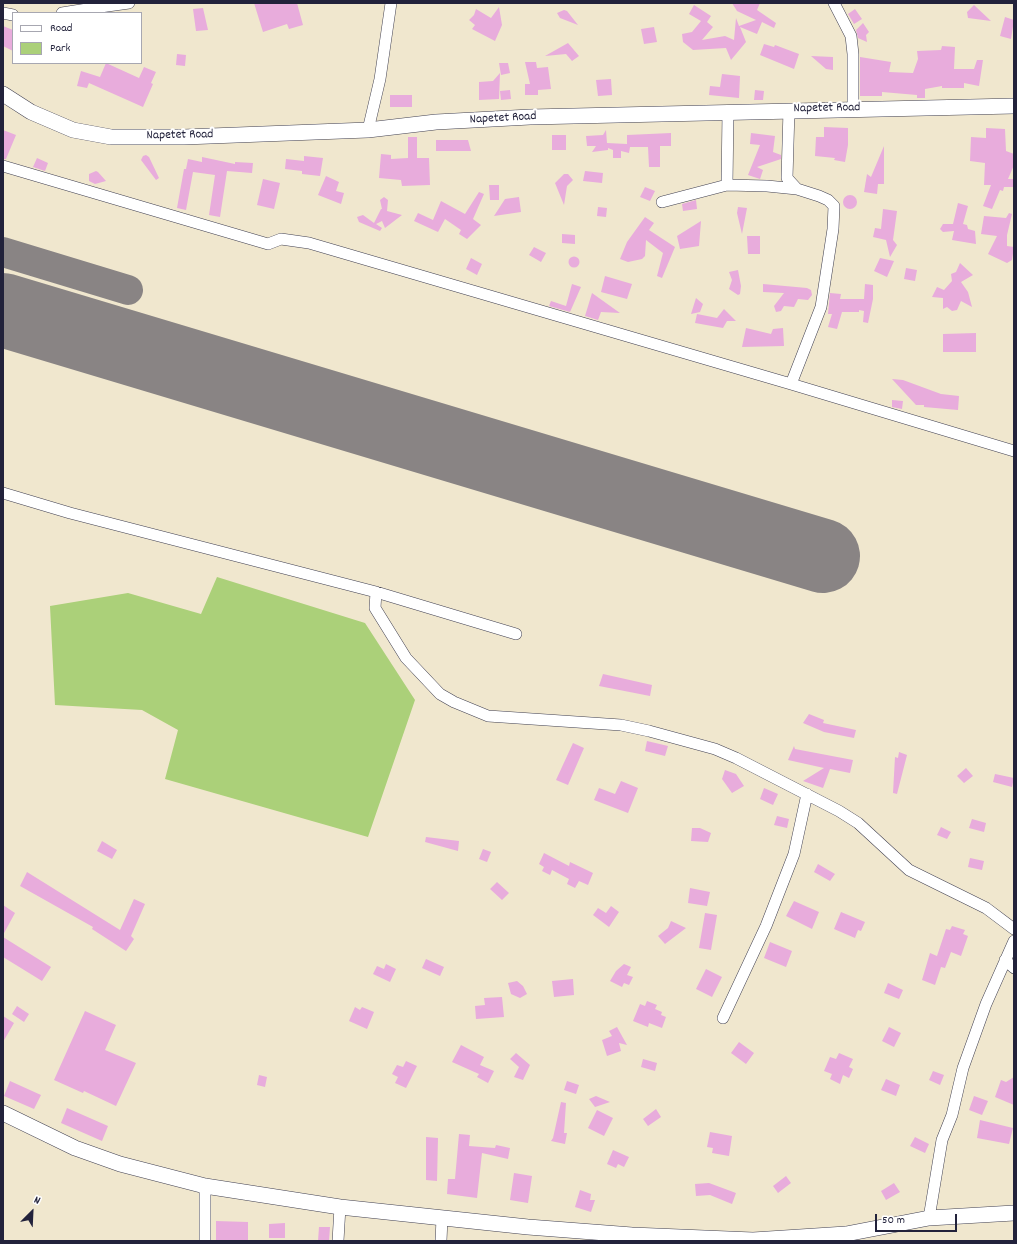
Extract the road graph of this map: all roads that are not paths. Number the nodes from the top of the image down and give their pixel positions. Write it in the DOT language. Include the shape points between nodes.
graph roads {
  1 [pos="129,3"];
  2 [pos="391,3"];
  3 [pos="834,3"];
  4 [pos="102,5"];
  5 [pos="67,12"];
  6 [pos="3,94"];
  7 [pos="1014,106"];
  8 [pos="853,108"];
  9 [pos="789,110"];
  10 [pos="728,112"];
  11 [pos="368,130"];
  12 [pos="3,166"];
  13 [pos="727,185"];
  14 [pos="796,189"];
  15 [pos="662,202"];
  16 [pos="791,384"];
  17 [pos="1014,451"];
  18 [pos="3,493"];
  19 [pos="376,592"];
  20 [pos="516,634"];
  21 [pos="807,794"];
  22 [pos="1014,929"];
  23 [pos="1014,941"];
  24 [pos="1005,960"];
  25 [pos="1014,968"];
  26 [pos="723,1018"];
  27 [pos="3,1113"];
  28 [pos="205,1186"];
  29 [pos="340,1207"];
  30 [pos="1014,1213"];
  31 [pos="442,1218"];
  32 [pos="929,1218"];
  33 [pos="846,1237"];
  34 [pos="205,1241"];
  35 [pos="338,1241"];
  36 [pos="441,1241"];
  1 -- 4 [label="street" via="116,6"];
  2 -- 11 [label="street" via="380,79"];
  3 -- 8 [label="street" via="851,36"];
  4 -- 5 [label="street"];
  6 -- 11 [label="street, Napetet Road" via="50,122 90,134 111,137 184,138"];
  7 -- 8 [label="street, Napetet Road"];
  8 -- 9 [label="street, Napetet Road"];
  9 -- 10 [label="street, Napetet Road"];
  9 -- 14 [label="street" via="787,178"];
  10 -- 11 [label="street, Napetet Road" via="530,117 436,122"];
  10 -- 13 [label="street"];
  12 -- 16 [label="street" via="268,244 281,240 309,243"];
  13 -- 14 [label="street"];
  13 -- 15 [label="street"];
  14 -- 16 [label="street" via="828,200 834,206 822,307"];
  16 -- 17 [label="street"];
  18 -- 19 [label="street" via="70,513"];
  19 -- 20 [label="street"];
  19 -- 21 [label="street" via="375,608 406,658 440,694 454,702 488,716 566,723 606,723 649,731 715,749"];
  21 -- 22 [label="street" via="858,823 909,870 986,908"];
  21 -- 26 [label="street" via="794,854 766,926"];
  23 -- 24 [label="street"];
  24 -- 25 [label="street"];
  24 -- 32 [label="street" via="963,1068 952,1115 942,1140"];
  27 -- 28 [label="street" via="75,1148 120,1164"];
  28 -- 29 [label="street"];
  28 -- 34 [label="street"];
  29 -- 31 [label="street"];
  29 -- 35 [label="street"];
  30 -- 32 [label="street"];
  31 -- 33 [label="street" via="632,1235 753,1240"];
  31 -- 36 [label="street"];
  32 -- 33 [label="street"];
}
